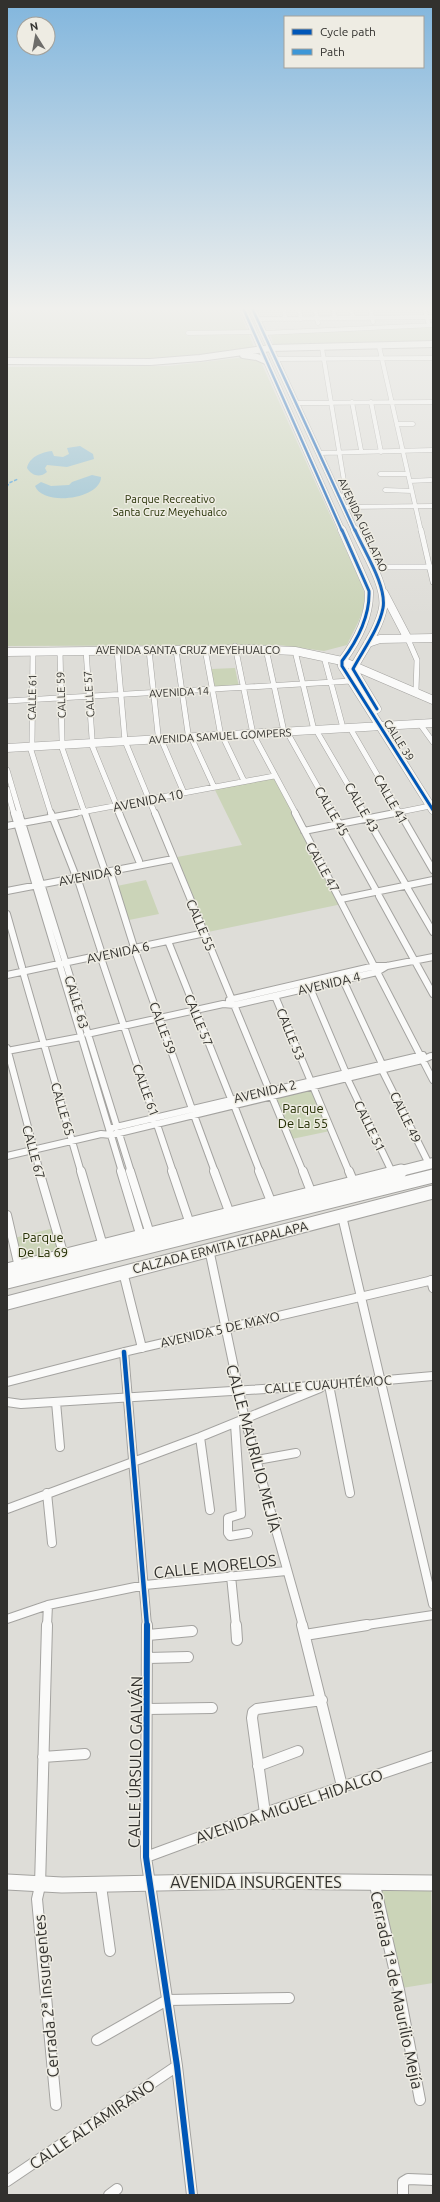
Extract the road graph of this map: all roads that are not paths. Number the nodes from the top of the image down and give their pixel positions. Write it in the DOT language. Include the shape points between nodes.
graph roads {
  1 [pos="289,411"];
  2 [pos="299,411"];
  3 [pos="332,411"];
  4 [pos="354,411"];
  5 [pos="373,411"];
  6 [pos="394,411"];
  7 [pos="397,424"];
  8 [pos="412,424"];
  9 [pos="309,430"];
  10 [pos="298,431"];
  11 [pos="361,450"];
  12 [pos="381,451"];
  13 [pos="402,451"];
  14 [pos="433,451"];
  15 [pos="320,452"];
  16 [pos="339,452"];
  17 [pos="329,474"];
  18 [pos="380,474"];
  19 [pos="408,474"];
  20 [pos="318,475"];
  21 [pos="431,480"];
  22 [pos="410,481"];
  23 [pos="385,490"];
  24 [pos="412,491"];
  25 [pos="339,496"];
  26 [pos="416,506"];
  27 [pos="433,506"];
  28 [pos="344,507"];
  29 [pos="373,567"];
  30 [pos="431,567"];
  31 [pos="433,582"];
  32 [pos="382,589"];
  33 [pos="366,616"];
  34 [pos="379,620"];
  35 [pos="361,626"];
  36 [pos="372,634"];
  37 [pos="433,636"];
  38 [pos="407,637"];
  39 [pos="368,643"];
  40 [pos="235,648"];
  41 [pos="351,648"];
  42 [pos="205,649"];
  43 [pos="266,649"];
  44 [pos="86,650"];
  45 [pos="117,650"];
  46 [pos="149,650"];
  47 [pos="176,650"];
  48 [pos="7,651"];
  49 [pos="60,651"];
  50 [pos="295,651"];
  51 [pos="33,652"];
  52 [pos="321,655"];
  53 [pos="343,660"];
  54 [pos="354,665"];
  55 [pos="351,681"];
  56 [pos="330,683"];
  57 [pos="304,684"];
  58 [pos="273,686"];
  59 [pos="243,688"];
  60 [pos="212,690"];
  61 [pos="416,690"];
  62 [pos="182,692"];
  63 [pos="153,693"];
  64 [pos="122,695"];
  65 [pos="89,696"];
  66 [pos="433,696"];
  67 [pos="61,698"];
  68 [pos="31,700"];
  69 [pos="433,700"];
  70 [pos="7,701"];
  71 [pos="433,719"];
  72 [pos="433,723"];
  73 [pos="342,724"];
  74 [pos="382,724"];
  75 [pos="420,724"];
  76 [pos="315,728"];
  77 [pos="350,728"];
  78 [pos="285,729"];
  79 [pos="252,732"];
  80 [pos="221,733"];
  81 [pos="189,735"];
  82 [pos="159,737"];
  83 [pos="125,739"];
  84 [pos="91,741"];
  85 [pos="61,742"];
  86 [pos="433,742"];
  87 [pos="7,743"];
  88 [pos="31,744"];
  89 [pos="7,748"];
  90 [pos="7,770"];
  91 [pos="274,776"];
  92 [pos="244,781"];
  93 [pos="214,787"];
  94 [pos="7,789"];
  95 [pos="184,793"];
  96 [pos="149,800"];
  97 [pos="432,805"];
  98 [pos="116,806"];
  99 [pos="84,812"];
  100 [pos="399,812"];
  101 [pos="52,818"];
  102 [pos="368,818"];
  103 [pos="19,824"];
  104 [pos="340,824"];
  105 [pos="7,826"];
  106 [pos="304,831"];
  107 [pos="173,857"];
  108 [pos="139,861"];
  109 [pos="107,869"];
  110 [pos="433,870"];
  111 [pos="76,876"];
  112 [pos="433,880"];
  113 [pos="37,884"];
  114 [pos="433,884"];
  115 [pos="407,887"];
  116 [pos="7,888"];
  117 [pos="7,891"];
  118 [pos="378,894"];
  119 [pos="342,901"];
  120 [pos="7,914"];
  121 [pos="204,931"];
  122 [pos="433,932"];
  123 [pos="168,941"];
  124 [pos="134,946"];
  125 [pos="101,953"];
  126 [pos="433,957"];
  127 [pos="415,960"];
  128 [pos="62,961"];
  129 [pos="23,969"];
  130 [pos="376,969"];
  131 [pos="7,970"];
  132 [pos="7,975"];
  133 [pos="343,980"];
  134 [pos="310,988"];
  135 [pos="433,994"];
  136 [pos="276,996"];
  137 [pos="233,1002"];
  138 [pos="194,1010"];
  139 [pos="160,1017"];
  140 [pos="122,1026"];
  141 [pos="84,1035"];
  142 [pos="44,1043"];
  143 [pos="7,1050"];
  144 [pos="432,1055"];
  145 [pos="421,1058"];
  146 [pos="382,1067"];
  147 [pos="347,1075"];
  148 [pos="433,1080"];
  149 [pos="311,1084"];
  150 [pos="271,1093"];
  151 [pos="232,1102"];
  152 [pos="193,1112"];
  153 [pos="157,1121"];
  154 [pos="114,1131"];
  155 [pos="72,1140"];
  156 [pos="33,1149"];
  157 [pos="7,1156"];
  158 [pos="431,1164"];
  159 [pos="393,1174"];
  160 [pos="433,1176"];
  161 [pos="354,1183"];
  162 [pos="433,1192"];
  163 [pos="312,1194"];
  164 [pos="272,1204"];
  165 [pos="230,1214"];
  166 [pos="7,1215"];
  167 [pos="342,1216"];
  168 [pos="190,1224"];
  169 [pos="146,1236"];
  170 [pos="103,1246"];
  171 [pos="209,1249"];
  172 [pos="64,1256"];
  173 [pos="19,1267"];
  174 [pos="7,1270"];
  175 [pos="123,1272"];
  176 [pos="7,1282"];
  177 [pos="432,1283"];
  178 [pos="361,1296"];
  179 [pos="7,1303"];
  180 [pos="224,1328"];
  181 [pos="142,1348"];
  182 [pos="124,1352"];
  183 [pos="433,1376"];
  184 [pos="381,1381"];
  185 [pos="7,1382"];
  186 [pos="328,1385"];
  187 [pos="238,1390"];
  188 [pos="128,1397"];
  189 [pos="7,1402"];
  190 [pos="56,1402"];
  191 [pos="245,1420"];
  192 [pos="235,1424"];
  193 [pos="200,1437"];
  194 [pos="60,1447"];
  195 [pos="296,1453"];
  196 [pos="257,1460"];
  197 [pos="134,1462"];
  198 [pos="47,1493"];
  199 [pos="350,1493"];
  200 [pos="7,1508"];
  201 [pos="210,1510"];
  202 [pos="248,1533"];
  203 [pos="52,1543"];
  204 [pos="286,1570"];
  205 [pos="231,1576"];
  206 [pos="145,1585"];
  207 [pos="433,1604"];
  208 [pos="48,1605"];
  209 [pos="433,1615"];
  210 [pos="7,1619"];
  211 [pos="192,1631"];
  212 [pos="148,1635"];
  213 [pos="305,1635"];
  214 [pos="237,1640"];
  215 [pos="188,1657"];
  216 [pos="148,1658"];
  217 [pos="322,1700"];
  218 [pos="212,1708"];
  219 [pos="148,1709"];
  220 [pos="298,1751"];
  221 [pos="85,1754"];
  222 [pos="433,1756"];
  223 [pos="43,1757"];
  224 [pos="258,1766"];
  225 [pos="342,1786"];
  226 [pos="265,1813"];
  227 [pos="146,1857"];
  228 [pos="374,1880"];
  229 [pos="7,1882"];
  230 [pos="150,1882"];
  231 [pos="433,1883"];
  232 [pos="40,1886"];
  233 [pos="101,1886"];
  234 [pos="110,1951"];
  235 [pos="289,1998"];
  236 [pos="167,2000"];
  237 [pos="97,2040"];
  238 [pos="177,2066"];
  239 [pos="420,2100"];
  240 [pos="56,2105"];
  241 [pos="433,2180"];
  242 [pos="7,2181"];
  243 [pos="191,2194"];
  244 [pos="403,2195"];
  1 -- 10 [label="main road, AVENIDA GUELATAO"];
  2 -- 9 [label="main road, AVENIDA GUELATAO"];
  3 -- 16 [label="street"];
  4 -- 11 [label="street"];
  5 -- 12 [label="street"];
  6 -- 7 [label="street"];
  7 -- 8 [label="street"];
  7 -- 13 [label="street"];
  9 -- 10 [label="main road"];
  9 -- 15 [label="main road, AVENIDA GUELATAO"];
  10 -- 20 [label="main road, AVENIDA GUELATAO"];
  11 -- 12 [label="street"];
  11 -- 16 [label="street"];
  12 -- 13 [label="street"];
  12 -- 16 [label="street"];
  13 -- 14 [label="street"];
  13 -- 19 [label="street"];
  15 -- 16 [label="street"];
  15 -- 17 [label="main road, AVENIDA GUELATAO"];
  16 -- 25 [label="street" via="346,494"];
  17 -- 20 [label="main road" via="324,477"];
  17 -- 25 [label="main road, AVENIDA GUELATAO"];
  18 -- 19 [label="street"];
  19 -- 22 [label="street"];
  20 -- 33 [label="main road, AVENIDA GUELATAO" via="369,591 370,606"];
  21 -- 22 [label="street"];
  22 -- 24 [label="street"];
  23 -- 24 [label="street"];
  24 -- 26 [label="street"];
  25 -- 28 [label="main road, AVENIDA GUELATAO"];
  26 -- 27 [label="street"];
  26 -- 28 [label="street"];
  26 -- 30 [label="street"];
  28 -- 29 [label="main road, AVENIDA GUELATAO"];
  29 -- 30 [label="street"];
  29 -- 32 [label="main road, AVENIDA GUELATAO"];
  30 -- 31 [label="street"];
  32 -- 34 [label="main road, AVENIDA GUELATAO" via="383,607"];
  32 -- 38 [label="main road, AVENIDA GUELATAO"];
  33 -- 34 [label="main road" via="371,623"];
  33 -- 35 [label="main road, AVENIDA GUELATAO"];
  34 -- 36 [label="main road, AVENIDA GUELATAO"];
  35 -- 36 [label="main road" via="370,626"];
  35 -- 41 [label="main road, AVENIDA GUELATAO"];
  36 -- 39 [label="main road, AVENIDA GUELATAO"];
  37 -- 38 [label="main road"];
  38 -- 39 [label="main road" via="380,639"];
  38 -- 61 [label="street, AVENIDA GUELATAO" via="417,660"];
  39 -- 54 [label="main road, AVENIDA GUELATAO"];
  40 -- 42 [label="main road, AVENIDA SANTA CRUZ MEYEHUALCO"];
  40 -- 43 [label="main road, AVENIDA SANTA CRUZ MEYEHUALCO"];
  40 -- 48 [label="main road, AVENIDA SANTA CRUZ MEYEHUALCO"];
  40 -- 52 [label="main road, AVENIDA SANTA CRUZ MEYEHUALCO" via="279,647"];
  40 -- 59 [label="street, CALLE 47"];
  41 -- 52 [label="main road" via="337,655"];
  41 -- 53 [label="main road, AVENIDA GUELATAO"];
  42 -- 47 [label="main road, AVENIDA SANTA CRUZ MEYEHUALCO"];
  42 -- 60 [label="street"];
  43 -- 50 [label="main road, AVENIDA SANTA CRUZ MEYEHUALCO"];
  43 -- 58 [label="street, CALLE 45"];
  44 -- 45 [label="main road, AVENIDA SANTA CRUZ MEYEHUALCO"];
  44 -- 49 [label="main road, AVENIDA SANTA CRUZ MEYEHUALCO"];
  44 -- 65 [label="street, CALLE 57"];
  45 -- 46 [label="main road, AVENIDA SANTA CRUZ MEYEHUALCO"];
  45 -- 64 [label="street, CALLE 55"];
  46 -- 47 [label="main road, AVENIDA SANTA CRUZ MEYEHUALCO"];
  46 -- 63 [label="street"];
  47 -- 62 [label="street"];
  48 -- 51 [label="main road, AVENIDA SANTA CRUZ MEYEHUALCO"];
  49 -- 51 [label="main road, AVENIDA SANTA CRUZ MEYEHUALCO"];
  49 -- 67 [label="street, CALLE 59"];
  50 -- 52 [label="main road, AVENIDA SANTA CRUZ MEYEHUALCO"];
  50 -- 57 [label="street, CALLE 43"];
  51 -- 68 [label="street, CALLE 61"];
  52 -- 53 [label="main road, AVENIDA SANTA CRUZ MEYEHUALCO"];
  52 -- 56 [label="street"];
  53 -- 54 [label="main road, AVENIDA SANTA CRUZ MEYEHUALCO"];
  53 -- 55 [label="main road, CALLE 39" via="342,666"];
  54 -- 61 [label="main road, AVENIDA SANTA CRUZ MEYEHUALCO"];
  54 -- 69 [label="main road, AVENIDA SANTA CRUZ MEYEHUALCO"];
  54 -- 74 [label="main road, CALLE 39" via="355,673"];
  55 -- 56 [label="street, AVENIDA 14"];
  55 -- 74 [label="main road, CALLE 39"];
  56 -- 57 [label="street, AVENIDA 14"];
  56 -- 73 [label="street"];
  57 -- 58 [label="street, AVENIDA 14"];
  57 -- 76 [label="street, CALLE 43"];
  58 -- 59 [label="street, AVENIDA 14"];
  58 -- 78 [label="street, CALLE 45"];
  59 -- 60 [label="street, AVENIDA 14"];
  59 -- 79 [label="street, CALLE 47"];
  60 -- 62 [label="street, AVENIDA 14"];
  60 -- 80 [label="street"];
  61 -- 66 [label="main road, AVENIDA SANTA CRUZ MEYEHUALCO"];
  62 -- 63 [label="street, AVENIDA 14"];
  62 -- 81 [label="street"];
  63 -- 64 [label="street, AVENIDA 14"];
  63 -- 82 [label="street"];
  64 -- 65 [label="street, AVENIDA 14"];
  64 -- 83 [label="street, CALLE 55"];
  65 -- 67 [label="street, AVENIDA 14"];
  65 -- 84 [label="street, CALLE 57"];
  67 -- 68 [label="street, AVENIDA 14"];
  67 -- 85 [label="street, CALLE 59"];
  68 -- 70 [label="street, AVENIDA 14"];
  68 -- 88 [label="street, CALLE 61"];
  71 -- 74 [label="main road, AVENIDA SAMUEL GOMPERS"];
  72 -- 75 [label="main road, AVENIDA SAMUEL GOMPERS"];
  73 -- 74 [label="main road, AVENIDA SAMUEL GOMPERS"];
  73 -- 76 [label="main road, AVENIDA SAMUEL GOMPERS"];
  74 -- 75 [label="main road, AVENIDA SAMUEL GOMPERS"];
  74 -- 77 [label="main road, AVENIDA SAMUEL GOMPERS"];
  74 -- 97 [label="main road, CALLE 39"];
  75 -- 86 [label="street"];
  76 -- 77 [label="main road, AVENIDA SAMUEL GOMPERS"];
  76 -- 78 [label="main road, AVENIDA SAMUEL GOMPERS"];
  76 -- 102 [label="street, CALLE 43"];
  77 -- 100 [label="street, CALLE 41"];
  78 -- 79 [label="main road, AVENIDA SAMUEL GOMPERS"];
  78 -- 104 [label="street, CALLE 45"];
  79 -- 80 [label="main road, AVENIDA SAMUEL GOMPERS"];
  79 -- 91 [label="street, CALLE 47"];
  80 -- 81 [label="main road, AVENIDA SAMUEL GOMPERS"];
  80 -- 92 [label="street"];
  81 -- 82 [label="main road, AVENIDA SAMUEL GOMPERS"];
  81 -- 93 [label="street"];
  82 -- 83 [label="main road, AVENIDA SAMUEL GOMPERS"];
  82 -- 95 [label="street"];
  83 -- 84 [label="main road, AVENIDA SAMUEL GOMPERS"];
  83 -- 96 [label="street, CALLE 55"];
  84 -- 85 [label="main road, AVENIDA SAMUEL GOMPERS"];
  84 -- 98 [label="street, CALLE 57"];
  85 -- 88 [label="main road, AVENIDA SAMUEL GOMPERS"];
  85 -- 99 [label="street, CALLE 59"];
  87 -- 88 [label="main road, AVENIDA SAMUEL GOMPERS"];
  88 -- 89 [label="main road, AVENIDA SAMUEL GOMPERS"];
  88 -- 101 [label="street, CALLE 61"];
  90 -- 103 [label="street, CALLE 63"];
  91 -- 92 [label="street, AVENIDA 10"];
  91 -- 106 [label="street, CALLE 47"];
  92 -- 93 [label="street, AVENIDA 10"];
  93 -- 95 [label="street, AVENIDA 10"];
  94 -- 103 [label="street, CALLE 63"];
  95 -- 96 [label="street, AVENIDA 10"];
  96 -- 98 [label="street, AVENIDA 10"];
  96 -- 107 [label="street, CALLE 55"];
  97 -- 100 [label="street"];
  98 -- 99 [label="street, AVENIDA 10"];
  98 -- 108 [label="street, CALLE 57"];
  99 -- 101 [label="street, AVENIDA 10"];
  99 -- 109 [label="street, CALLE 59"];
  100 -- 102 [label="street"];
  100 -- 110 [label="street, CALLE 41"];
  101 -- 103 [label="street, AVENIDA 10"];
  101 -- 111 [label="street, CALLE 61"];
  102 -- 104 [label="street"];
  102 -- 115 [label="street, CALLE 43"];
  103 -- 105 [label="street, AVENIDA 10"];
  103 -- 113 [label="street, CALLE 63"];
  104 -- 106 [label="street"];
  104 -- 118 [label="street, CALLE 45"];
  106 -- 119 [label="street, CALLE 47"];
  107 -- 108 [label="street, AVENIDA 8"];
  107 -- 109 [label="street, AVENIDA 8"];
  107 -- 121 [label="street, CALLE 55"];
  108 -- 109 [label="street, AVENIDA 8"];
  109 -- 111 [label="street, AVENIDA 8"];
  109 -- 124 [label="street, CALLE 59"];
  111 -- 113 [label="street, AVENIDA 8"];
  111 -- 125 [label="street, CALLE 61"];
  112 -- 115 [label="street"];
  113 -- 116 [label="street, AVENIDA 8"];
  113 -- 117 [label="street, AVENIDA 8"];
  113 -- 128 [label="street, CALLE 63"];
  114 -- 115 [label="street"];
  115 -- 118 [label="street"];
  115 -- 122 [label="street, CALLE 43"];
  118 -- 119 [label="street"];
  118 -- 127 [label="street, CALLE 45"];
  119 -- 130 [label="street, CALLE 47"];
  120 -- 129 [label="street, CALLE 65"];
  121 -- 123 [label="street, AVENIDA 6"];
  121 -- 124 [label="street, AVENIDA 6"];
  121 -- 137 [label="street, CALLE 55"];
  123 -- 124 [label="street, AVENIDA 6"];
  123 -- 138 [label="street, CALLE 57"];
  124 -- 125 [label="street, AVENIDA 6"];
  124 -- 139 [label="street, CALLE 59"];
  125 -- 128 [label="street, AVENIDA 6"];
  125 -- 140 [label="street, CALLE 61"];
  126 -- 127 [label="street, AVENIDA 4"];
  127 -- 130 [label="street, AVENIDA 4"];
  127 -- 135 [label="street, CALLE 45"];
  128 -- 129 [label="street, AVENIDA 6"];
  128 -- 141 [label="street, CALLE 63"];
  129 -- 131 [label="street, AVENIDA 6"];
  129 -- 132 [label="street, AVENIDA 6"];
  129 -- 142 [label="street, CALLE 65"];
  130 -- 133 [label="street, AVENIDA 4"];
  130 -- 137 [label="street, AVENIDA 4"];
  130 -- 145 [label="street, CALLE 47"];
  133 -- 134 [label="street, AVENIDA 4"];
  133 -- 146 [label="street, CALLE 49"];
  134 -- 136 [label="street, AVENIDA 4"];
  134 -- 147 [label="street, CALLE 51"];
  136 -- 137 [label="street, AVENIDA 4"];
  136 -- 149 [label="street, CALLE 53"];
  137 -- 138 [label="street, AVENIDA 4"];
  137 -- 150 [label="street, CALLE 55"];
  138 -- 139 [label="street, AVENIDA 4"];
  138 -- 151 [label="street, CALLE 57"];
  139 -- 140 [label="street, AVENIDA 4"];
  139 -- 152 [label="street, CALLE 59"];
  140 -- 141 [label="street, AVENIDA 4"];
  140 -- 153 [label="street, CALLE 61"];
  141 -- 142 [label="street, AVENIDA 4"];
  141 -- 154 [label="street, CALLE 63"];
  142 -- 143 [label="street, AVENIDA 4"];
  142 -- 155 [label="street, CALLE 65"];
  143 -- 156 [label="street, CALLE 67"];
  144 -- 145 [label="street, AVENIDA 2"];
  145 -- 146 [label="street, AVENIDA 2"];
  145 -- 148 [label="street, CALLE 47"];
  146 -- 147 [label="street, AVENIDA 2"];
  146 -- 158 [label="street, CALLE 49"];
  147 -- 149 [label="street, AVENIDA 2"];
  147 -- 159 [label="street, CALLE 51"];
  149 -- 150 [label="street, AVENIDA 2"];
  149 -- 161 [label="street, CALLE 53"];
  150 -- 151 [label="street, AVENIDA 2"];
  150 -- 163 [label="street, CALLE 55"];
  151 -- 152 [label="street, AVENIDA 2"];
  151 -- 164 [label="street, CALLE 57"];
  152 -- 153 [label="street, AVENIDA 2"];
  152 -- 165 [label="street, CALLE 59"];
  153 -- 154 [label="street, AVENIDA 2"];
  153 -- 168 [label="street, CALLE 61"];
  154 -- 155 [label="street, AVENIDA 2"];
  154 -- 169 [label="street, CALLE 63"];
  155 -- 156 [label="street, AVENIDA 2"];
  155 -- 170 [label="street, CALLE 65"];
  156 -- 157 [label="street, AVENIDA 2"];
  156 -- 172 [label="street, CALLE 67"];
  158 -- 159 [label="main road"];
  159 -- 161 [label="main road"];
  160 -- 176 [label="main road, CALZADA ERMITA IZTAPALAPA"];
  161 -- 163 [label="main road"];
  162 -- 167 [label="main road, CALZADA ERMITA IZTAPALAPA"];
  163 -- 164 [label="main road"];
  164 -- 165 [label="main road"];
  165 -- 168 [label="main road"];
  166 -- 173 [label="street"];
  167 -- 171 [label="main road, CALZADA ERMITA IZTAPALAPA"];
  167 -- 178 [label="street"];
  168 -- 169 [label="main road"];
  169 -- 170 [label="main road"];
  170 -- 172 [label="main road"];
  171 -- 175 [label="main road, CALZADA ERMITA IZTAPALAPA"];
  171 -- 180 [label="street, CALLE MAURILIO MEJÍA"];
  172 -- 173 [label="main road"];
  173 -- 174 [label="main road"];
  175 -- 179 [label="main road, CALZADA ERMITA IZTAPALAPA"];
  175 -- 181 [label="street"];
  177 -- 178 [label="street, AVENIDA 5 DE MAYO"];
  178 -- 180 [label="street, AVENIDA 5 DE MAYO"];
  178 -- 184 [label="street"];
  180 -- 181 [label="street, AVENIDA 5 DE MAYO"];
  180 -- 187 [label="street, CALLE MAURILIO MEJÍA"];
  181 -- 182 [label="street, AVENIDA 5 DE MAYO"];
  182 -- 185 [label="street, AVENIDA 5 DE MAYO"];
  182 -- 188 [label="street, CALLE ÚRSULO GALVÁN"];
  183 -- 184 [label="street, CALLE CUAUHTÉMOC"];
  184 -- 186 [label="street, CALLE CUAUHTÉMOC"];
  184 -- 207 [label="street"];
  186 -- 187 [label="street, CALLE CUAUHTÉMOC"];
  186 -- 191 [label="street"];
  186 -- 199 [label="street"];
  187 -- 188 [label="street, CALLE CUAUHTÉMOC"];
  187 -- 191 [label="street, CALLE MAURILIO MEJÍA"];
  188 -- 190 [label="street, CALLE CUAUHTÉMOC"];
  188 -- 197 [label="street, CALLE ÚRSULO GALVÁN"];
  189 -- 190 [label="street, CALLE CUAUHTÉMOC"];
  190 -- 194 [label="street"];
  191 -- 192 [label="street"];
  191 -- 196 [label="street, CALLE MAURILIO MEJÍA"];
  192 -- 193 [label="street"];
  192 -- 202 [label="street" via="241,1514 228,1518 228,1533 230,1536"];
  193 -- 197 [label="street"];
  193 -- 201 [label="street"];
  195 -- 196 [label="street"];
  196 -- 204 [label="street, CALLE MAURILIO MEJÍA"];
  197 -- 198 [label="street"];
  197 -- 206 [label="street, CALLE ÚRSULO GALVÁN"];
  198 -- 200 [label="street"];
  198 -- 203 [label="street"];
  204 -- 205 [label="street, CALLE MORELOS"];
  204 -- 213 [label="street, CALLE MAURILIO MEJÍA"];
  205 -- 206 [label="street, CALLE MORELOS"];
  205 -- 214 [label="street"];
  206 -- 208 [label="street, CALLE MORELOS"];
  206 -- 212 [label="street, CALLE ÚRSULO GALVÁN"];
  208 -- 210 [label="street, CALLE MORELOS"];
  208 -- 223 [label="street"];
  209 -- 213 [label="street"];
  211 -- 212 [label="street"];
  212 -- 216 [label="street, CALLE ÚRSULO GALVÁN"];
  213 -- 217 [label="street, CALLE MAURILIO MEJÍA"];
  215 -- 216 [label="street"];
  216 -- 219 [label="street, CALLE ÚRSULO GALVÁN"];
  217 -- 224 [label="street" via="257,1709 253,1712"];
  217 -- 225 [label="street, CALLE MAURILIO MEJÍA"];
  218 -- 219 [label="street"];
  219 -- 227 [label="street, CALLE ÚRSULO GALVÁN"];
  220 -- 224 [label="street"];
  221 -- 223 [label="street"];
  222 -- 225 [label="street, AVENIDA MIGUEL HIDALGO"];
  223 -- 232 [label="street"];
  224 -- 226 [label="street"];
  225 -- 226 [label="street, AVENIDA MIGUEL HIDALGO"];
  226 -- 227 [label="street, AVENIDA MIGUEL HIDALGO"];
  227 -- 230 [label="street, CALLE ÚRSULO GALVÁN"];
  228 -- 230 [label="main road, AVENIDA INSURGENTES"];
  228 -- 231 [label="main road, AVENIDA INSURGENTES"];
  228 -- 239 [label="street, Cerrada 1ª de Maurilio Mejía"];
  229 -- 232 [label="main road, AVENIDA INSURGENTES"];
  230 -- 233 [label="main road, AVENIDA INSURGENTES"];
  230 -- 236 [label="street, CALLE ÚRSULO GALVÁN"];
  232 -- 233 [label="main road, AVENIDA INSURGENTES"];
  232 -- 240 [label="street, Cerrada 2ª Insurgentes" via="36,1899"];
  233 -- 234 [label="street"];
  235 -- 236 [label="street"];
  236 -- 237 [label="street"];
  236 -- 238 [label="street, CALLE ÚRSULO GALVÁN"];
  238 -- 242 [label="street, CALLE ALTAMIRANO"];
  238 -- 243 [label="street, CALLE ÚRSULO GALVÁN"];
  241 -- 244 [label="street" via="408,2179 403,2182"];
}
